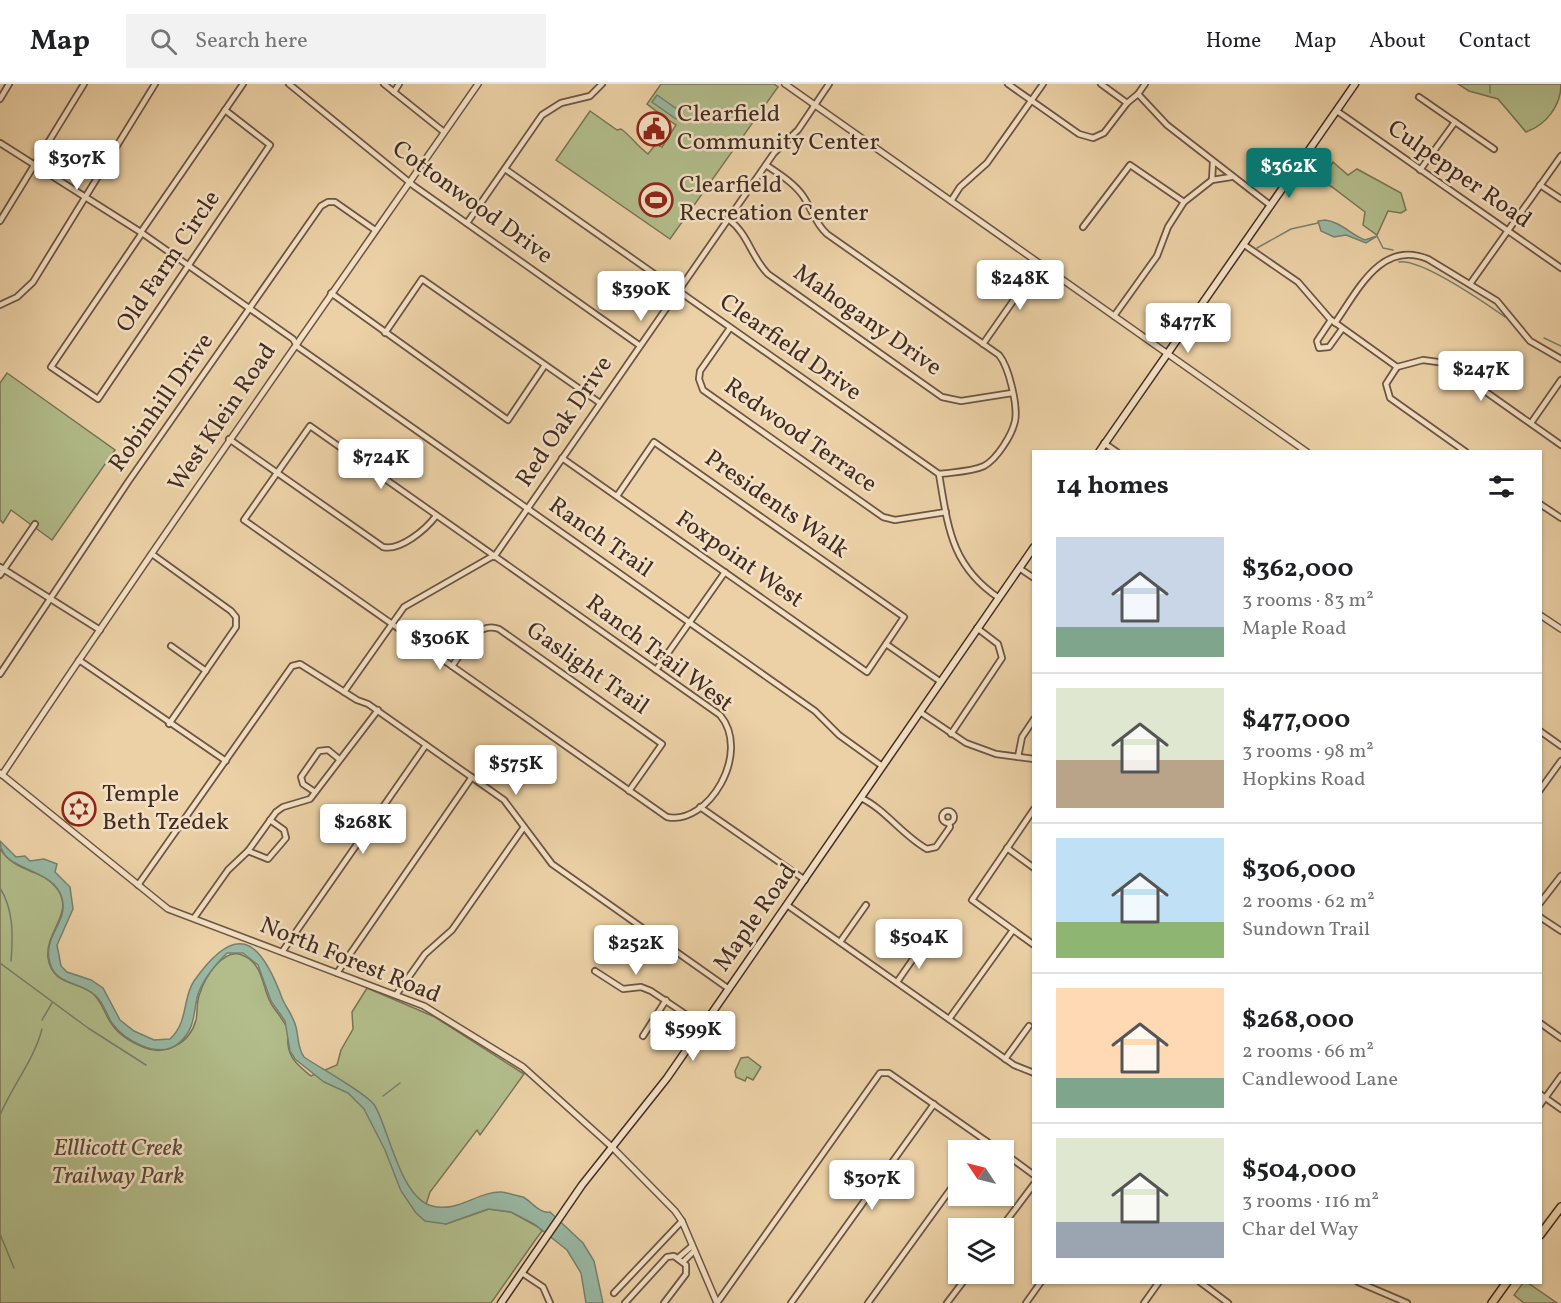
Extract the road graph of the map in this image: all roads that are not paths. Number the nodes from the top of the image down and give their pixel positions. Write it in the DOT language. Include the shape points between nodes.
graph roads {
  1 [pos="9,84"];
  2 [pos="84,84"];
  3 [pos="155,84"];
  4 [pos="243,84"];
  5 [pos="289,84"];
  6 [pos="384,84"];
  7 [pos="399,84"];
  8 [pos="478,84"];
  9 [pos="602,84"];
  10 [pos="784,84"];
  11 [pos="829,84"];
  12 [pos="1008,84"];
  13 [pos="1043,84"];
  14 [pos="1145,84"];
  15 [pos="1355,84"];
  16 [pos="1105,85"];
  17 [pos="394,92"];
  18 [pos="1138,94"];
  19 [pos="1419,97"];
  20 [pos="0,99"];
  21 [pos="1032,100"];
  22 [pos="1127,103"];
  23 [pos="814,105"];
  24 [pos="225,110"];
  25 [pos="1336,111"];
  26 [pos="1455,122"];
  27 [pos="444,132"];
  28 [pos="0,143"];
  29 [pos="1494,149"];
  30 [pos="1561,156"];
  31 [pos="1213,162"];
  32 [pos="35,165"];
  33 [pos="766,165"];
  34 [pos="505,169"];
  35 [pos="1420,170"];
  36 [pos="1232,177"];
  37 [pos="1212,180"];
  38 [pos="409,181"];
  39 [pos="1540,184"];
  40 [pos="87,196"];
  41 [pos="1561,199"];
  42 [pos="951,201"];
  43 [pos="1184,202"];
  44 [pos="1270,205"];
  45 [pos="728,219"];
  46 [pos="0,221"];
  47 [pos="467,223"];
  48 [pos="1083,227"];
  49 [pos="375,230"];
  50 [pos="1507,231"];
  51 [pos="141,232"];
  52 [pos="1243,244"];
  53 [pos="1039,264"];
  54 [pos="189,266"];
  55 [pos="1561,268"];
  56 [pos="1470,284"];
  57 [pos="677,291"];
  58 [pos="330,292"];
  59 [pos="0,305"];
  60 [pos="249,308"];
  61 [pos="1114,316"];
  62 [pos="1333,322"];
  63 [pos="730,328"];
  64 [pos="1342,329"];
  65 [pos="385,333"];
  66 [pos="296,343"];
  67 [pos="983,344"];
  68 [pos="639,345"];
  69 [pos="1166,352"];
  70 [pos="1561,359"];
  71 [pos="545,365"];
  72 [pos="1397,367"];
  73 [pos="1561,380"];
  74 [pos="1012,393"];
  75 [pos="600,403"];
  76 [pos="1531,423"];
  77 [pos="229,439"];
  78 [pos="1104,443"];
  79 [pos="1561,445"];
  80 [pos="1100,450"];
  81 [pos="1114,450"];
  82 [pos="1304,450"];
  83 [pos="1462,450"];
  84 [pos="562,458"];
  85 [pos="277,473"];
  86 [pos="939,474"];
  87 [pos="617,496"];
  88 [pos="1542,505"];
  89 [pos="527,508"];
  90 [pos="946,512"];
  91 [pos="436,516"];
  92 [pos="1561,518"];
  93 [pos="35,524"];
  94 [pos="1032,550"];
  95 [pos="152,554"];
  96 [pos="494,556"];
  97 [pos="2,568"];
  98 [pos="1019,568"];
  99 [pos="725,572"];
  100 [pos="0,575"];
  101 [pos="1032,577"];
  102 [pos="51,597"];
  103 [pos="999,598"];
  104 [pos="1542,616"];
  105 [pos="391,623"];
  106 [pos="690,623"];
  107 [pos="977,628"];
  108 [pos="1561,629"];
  109 [pos="100,630"];
  110 [pos="886,644"];
  111 [pos="171,646"];
  112 [pos="79,660"];
  113 [pos="452,666"];
  114 [pos="656,670"];
  115 [pos="206,671"];
  116 [pos="0,674"];
  117 [pos="941,682"];
  118 [pos="344,692"];
  119 [pos="378,711"];
  120 [pos="920,712"];
  121 [pos="1032,722"];
  122 [pos="169,724"];
  123 [pos="1542,732"];
  124 [pos="951,734"];
  125 [pos="426,745"];
  126 [pos="1561,746"];
  127 [pos="1018,757"];
  128 [pos="339,759"];
  129 [pos="1032,759"];
  130 [pos="226,761"];
  131 [pos="1561,761"];
  132 [pos="882,766"];
  133 [pos="1,774"];
  134 [pos="472,777"];
  135 [pos="1542,787"];
  136 [pos="629,791"];
  137 [pos="315,792"];
  138 [pos="861,798"];
  139 [pos="700,807"];
  140 [pos="1032,812"];
  141 [pos="270,820"];
  142 [pos="949,823"];
  143 [pos="524,826"];
  144 [pos="1007,848"];
  145 [pos="248,851"];
  146 [pos="1032,867"];
  147 [pos="1561,876"];
  148 [pos="805,880"];
  149 [pos="138,885"];
  150 [pos="1542,900"];
  151 [pos="787,905"];
  152 [pos="866,905"];
  153 [pos="194,918"];
  154 [pos="1542,918"];
  155 [pos="1012,930"];
  156 [pos="1561,932"];
  157 [pos="840,942"];
  158 [pos="1032,944"];
  159 [pos="922,946"];
  160 [pos="282,952"];
  161 [pos="596,971"];
  162 [pos="337,973"];
  163 [pos="897,982"];
  164 [pos="729,989"];
  165 [pos="396,995"];
  166 [pos="666,1000"];
  167 [pos="949,1019"];
  168 [pos="1542,1024"];
  169 [pos="703,1026"];
  170 [pos="1029,1026"];
  171 [pos="643,1036"];
  172 [pos="1561,1038"];
  173 [pos="1005,1059"];
  174 [pos="1032,1072"];
  175 [pos="1561,1076"];
  176 [pos="1542,1095"];
  177 [pos="1546,1098"];
  178 [pos="1542,1103"];
  179 [pos="934,1104"];
  180 [pos="1561,1109"];
  181 [pos="985,1140"];
  182 [pos="612,1147"];
  183 [pos="1014,1161"];
  184 [pos="1032,1174"];
  185 [pos="1032,1187"];
  186 [pos="948,1193"];
  187 [pos="1561,1207"];
  188 [pos="1008,1218"];
  189 [pos="682,1221"];
  190 [pos="1542,1232"];
  191 [pos="693,1248"];
  192 [pos="680,1260"];
  193 [pos="642,1263"];
  194 [pos="522,1273"];
  195 [pos="653,1273"];
  196 [pos="961,1284"];
  197 [pos="1040,1284"];
  198 [pos="1158,1284"];
  199 [pos="1203,1284"];
  200 [pos="1363,1284"];
  201 [pos="1506,1284"];
  202 [pos="614,1293"];
  203 [pos="501,1303"];
  204 [pos="550,1303"];
  205 [pos="625,1303"];
  206 [pos="664,1303"];
  207 [pos="717,1303"];
  208 [pos="791,1303"];
  209 [pos="868,1303"];
  210 [pos="947,1303"];
  211 [pos="1026,1303"];
  212 [pos="1144,1303"];
  213 [pos="1228,1303"];
  214 [pos="1407,1303"];
  215 [pos="1492,1303"];
  1 -- 20 [label="street"];
  2 -- 32 [label="street"];
  3 -- 40 [label="street"];
  4 -- 24 [label="street"];
  5 -- 38 [label="street, Cottonwood Drive"];
  6 -- 17 [label="street"];
  7 -- 17 [label="street"];
  8 -- 27 [label="street, West Klein Road"];
  9 -- 34 [label="street" via="590,96 561,103 543,115"];
  10 -- 23 [label="street"];
  11 -- 23 [label="street, Red Oak Drive"];
  12 -- 21 [label="street"];
  13 -- 21 [label="street"];
  14 -- 18 [label="street"];
  15 -- 25 [label="main road"];
  16 -- 22 [label="street"];
  17 -- 27 [label="street"];
  18 -- 22 [label="street"];
  18 -- 31 [label="street" via="1161,120"];
  19 -- 26 [label="street"];
  21 -- 22 [label="street" via="1079,134 1093,138 1104,133"];
  21 -- 42 [label="street" via="987,163"];
  23 -- 33 [label="street, Red Oak Drive" via="798,130"];
  23 -- 42 [label="street"];
  24 -- 51 [label="street"];
  24 -- 54 [label="street, Old Farm Circle" via="270,145"];
  25 -- 35 [label="street, Culpepper Road"];
  25 -- 44 [label="main road"];
  26 -- 29 [label="street"];
  26 -- 35 [label="street"];
  27 -- 38 [label="street, West Klein Road"];
  28 -- 32 [label="street, Ranch Trail"];
  30 -- 39 [label="street"];
  31 -- 36 [label="street"];
  31 -- 37 [label="street"];
  32 -- 40 [label="street, Ranch Trail"];
  32 -- 46 [label="street"];
  33 -- 45 [label="street, Red Oak Drive"];
  33 -- 67 [label="street" via="793,184 826,234"];
  34 -- 47 [label="street"];
  34 -- 57 [label="street, Clearfield Drive"];
  35 -- 50 [label="street, Culpepper Road"];
  36 -- 37 [label="street"];
  36 -- 44 [label="street"];
  37 -- 43 [label="street"];
  38 -- 47 [label="street, Cottonwood Drive"];
  38 -- 49 [label="street, West Klein Road"];
  39 -- 41 [label="street"];
  39 -- 50 [label="street"];
  40 -- 51 [label="street, Ranch Trail"];
  40 -- 59 [label="street" via="33,282 17,297"];
  42 -- 53 [label="street"];
  43 -- 48 [label="street" via="1130,165"];
  43 -- 61 [label="street" via="1168,227 1157,256"];
  44 -- 52 [label="main road"];
  45 -- 57 [label="street, Red Oak Drive"];
  45 -- 74 [label="street, Mahogany Drive" via="742,232 768,274 942,397 961,401"];
  47 -- 68 [label="street, Cottonwood Drive"];
  49 -- 58 [label="street, West Klein Road"];
  49 -- 60 [label="street, Robinhill Drive" via="339,204 325,203"];
  50 -- 55 [label="street, Culpepper Road"];
  50 -- 56 [label="street"];
  51 -- 54 [label="street, Ranch Trail"];
  51 -- 54 [label="street, Old Farm Circle" via="51,367 98,399"];
  52 -- 62 [label="street" via="1298,282"];
  52 -- 69 [label="main road"];
  53 -- 61 [label="street"];
  53 -- 67 [label="street"];
  54 -- 60 [label="street, Ranch Trail"];
  56 -- 62 [label="street" via="1422,256 1399,255 1374,269"];
  56 -- 70 [label="street" via="1503,306 1530,341"];
  57 -- 63 [label="street, Clearfield Drive"];
  57 -- 68 [label="street, Red Oak Drive"];
  58 -- 65 [label="street"];
  58 -- 66 [label="street, West Klein Road"];
  60 -- 66 [label="street, Ranch Trail"];
  60 -- 102 [label="street, Robinhill Drive"];
  61 -- 69 [label="street"];
  62 -- 64 [label="street"];
  62 -- 64 [label="street" via="1317,341 1319,348 1329,347"];
  63 -- 86 [label="street, Clearfield Drive"];
  63 -- 90 [label="street, Redwood Terrace" via="700,371 703,390 883,517 895,520"];
  64 -- 72 [label="street"];
  65 -- 71 [label="street" via="422,279"];
  65 -- 71 [label="street" via="508,420"];
  66 -- 77 [label="street, West Klein Road"];
  66 -- 89 [label="street, Ranch Trail"];
  67 -- 74 [label="street" via="1004,361"];
  68 -- 75 [label="street, Red Oak Drive"];
  69 -- 78 [label="main road"];
  69 -- 82 [label="street"];
  71 -- 75 [label="street"];
  72 -- 76 [label="street" via="1423,360 1445,363"];
  72 -- 83 [label="street" via="1386,384 1390,398"];
  73 -- 76 [label="street"];
  74 -- 86 [label="street" via="1014,424 993,459 978,468"];
  75 -- 84 [label="street, Red Oak Drive"];
  76 -- 79 [label="street"];
  77 -- 85 [label="street"];
  77 -- 95 [label="street, West Klein Road"];
  78 -- 80 [label="main road"];
  78 -- 81 [label="street"];
  84 -- 87 [label="street, Foxpoint West"];
  84 -- 89 [label="street, Red Oak Drive"];
  85 -- 91 [label="street" via="386,548 424,530"];
  85 -- 91 [label="street, Ranch Trail West" via="310,426"];
  85 -- 105 [label="street" via="244,520"];
  86 -- 90 [label="street"];
  87 -- 99 [label="street, Foxpoint West"];
  87 -- 110 [label="street, Presidents Walk" via="654,442 904,617"];
  88 -- 92 [label="street"];
  89 -- 96 [label="street, Red Oak Drive"];
  89 -- 106 [label="street, Ranch Trail"];
  90 -- 103 [label="street" via="952,541 962,562 975,579"];
  91 -- 96 [label="street, Ranch Trail West"];
  93 -- 97 [label="street"];
  94 -- 98 [label="main road, Maple Road"];
  95 -- 109 [label="street, West Klein Road"];
  95 -- 115 [label="street" via="236,617 236,627"];
  96 -- 105 [label="street, Red Oak Drive" via="412,602"];
  96 -- 114 [label="street, Ranch Trail West"];
  97 -- 100 [label="street"];
  97 -- 102 [label="street"];
  98 -- 101 [label="street"];
  98 -- 103 [label="main road, Maple Road"];
  99 -- 106 [label="street"];
  99 -- 110 [label="street, Foxpoint West" via="867,672"];
  102 -- 109 [label="street"];
  102 -- 116 [label="street, Robinhill Drive"];
  103 -- 107 [label="main road, Maple Road"];
  104 -- 108 [label="street"];
  105 -- 113 [label="street"];
  105 -- 118 [label="street, Red Oak Drive"];
  106 -- 114 [label="street"];
  106 -- 132 [label="street, Ranch Trail" via="815,711 839,735"];
  107 -- 117 [label="main road, Maple Road"];
  107 -- 124 [label="street" via="998,644 1002,658"];
  109 -- 112 [label="street, West Klein Road"];
  110 -- 117 [label="street"];
  111 -- 115 [label="street"];
  112 -- 122 [label="street"];
  112 -- 133 [label="street, West Klein Road"];
  113 -- 136 [label="street"];
  113 -- 136 [label="street, Gaslight Trail" via="479,630 490,626 499,629 662,744"];
  114 -- 139 [label="street, Ranch Trail West" via="720,715 730,730 730,766"];
  115 -- 122 [label="street"];
  117 -- 120 [label="main road, Maple Road"];
  118 -- 119 [label="street"];
  118 -- 130 [label="street" via="300,664 292,666"];
  119 -- 125 [label="street"];
  119 -- 128 [label="street"];
  120 -- 124 [label="street"];
  120 -- 132 [label="main road, Maple Road"];
  121 -- 127 [label="street" via="1022,737"];
  122 -- 130 [label="street"];
  123 -- 126 [label="street"];
  124 -- 127 [label="street" via="988,752"];
  125 -- 134 [label="street"];
  125 -- 160 [label="street"];
  127 -- 129 [label="street"];
  128 -- 137 [label="street"];
  128 -- 137 [label="street" via="328,750 319,751 301,777 303,784"];
  130 -- 149 [label="street"];
  131 -- 135 [label="street"];
  132 -- 138 [label="main road, Maple Road"];
  133 -- 149 [label="street, North Forest Road"];
  134 -- 143 [label="street" via="510,806"];
  134 -- 162 [label="street"];
  136 -- 139 [label="street" via="671,818 686,816"];
  137 -- 141 [label="street" via="305,802 279,809"];
  138 -- 142 [label="street" via="927,849 936,847"];
  138 -- 148 [label="main road, Maple Road"];
  139 -- 148 [label="street"];
  140 -- 144 [label="street"];
  141 -- 145 [label="street"];
  141 -- 145 [label="street" via="284,830 286,838 268,859"];
  143 -- 164 [label="street" via="552,864"];
  143 -- 165 [label="street" via="452,930 425,954"];
  144 -- 146 [label="street"];
  144 -- 155 [label="street" via="972,900"];
  145 -- 153 [label="street" via="228,870"];
  147 -- 150 [label="street"];
  148 -- 151 [label="main road, Maple Road"];
  149 -- 153 [label="street, North Forest Road" via="168,909"];
  151 -- 157 [label="street"];
  151 -- 164 [label="main road, Maple Road"];
  152 -- 157 [label="street"];
  153 -- 160 [label="street, North Forest Road"];
  154 -- 156 [label="street"];
  155 -- 158 [label="street"];
  155 -- 167 [label="street"];
  157 -- 163 [label="street"];
  159 -- 163 [label="street"];
  160 -- 162 [label="street, North Forest Road"];
  161 -- 166 [label="street" via="623,989 641,987"];
  162 -- 165 [label="street, North Forest Road"];
  163 -- 167 [label="street"];
  164 -- 169 [label="main road, Maple Road"];
  165 -- 182 [label="street, North Forest Road" via="424,1006 523,1067"];
  166 -- 169 [label="street"];
  166 -- 171 [label="street"];
  167 -- 173 [label="street"];
  168 -- 172 [label="street"];
  169 -- 182 [label="main road, Maple Road"];
  170 -- 173 [label="street"];
  173 -- 174 [label="street"];
  175 -- 177 [label="street"];
  176 -- 177 [label="street"];
  177 -- 178 [label="street"];
  177 -- 180 [label="street"];
  179 -- 181 [label="street"];
  179 -- 207 [label="street" via="889,1073 878,1075"];
  179 -- 208 [label="street"];
  182 -- 189 [label="street, North Forest Road"];
  182 -- 194 [label="main road, Maple Road"];
  183 -- 184 [label="street"];
  185 -- 188 [label="street"];
  186 -- 209 [label="street"];
  187 -- 190 [label="main road"];
  189 -- 191 [label="street, North Forest Road"];
  189 -- 193 [label="street"];
  191 -- 192 [label="street"];
  191 -- 207 [label="street, North Forest Road"];
  192 -- 195 [label="street" via="667,1257"];
  192 -- 206 [label="street" via="686,1265 686,1274"];
  193 -- 195 [label="street"];
  193 -- 202 [label="street"];
  194 -- 203 [label="main road, Maple Road"];
  194 -- 204 [label="street" via="543,1287"];
  195 -- 205 [label="street"];
  196 -- 210 [label="street"];
  197 -- 211 [label="street"];
  198 -- 212 [label="street"];
  199 -- 213 [label="street"];
  200 -- 214 [label="street"];
  201 -- 215 [label="main road"];
}
